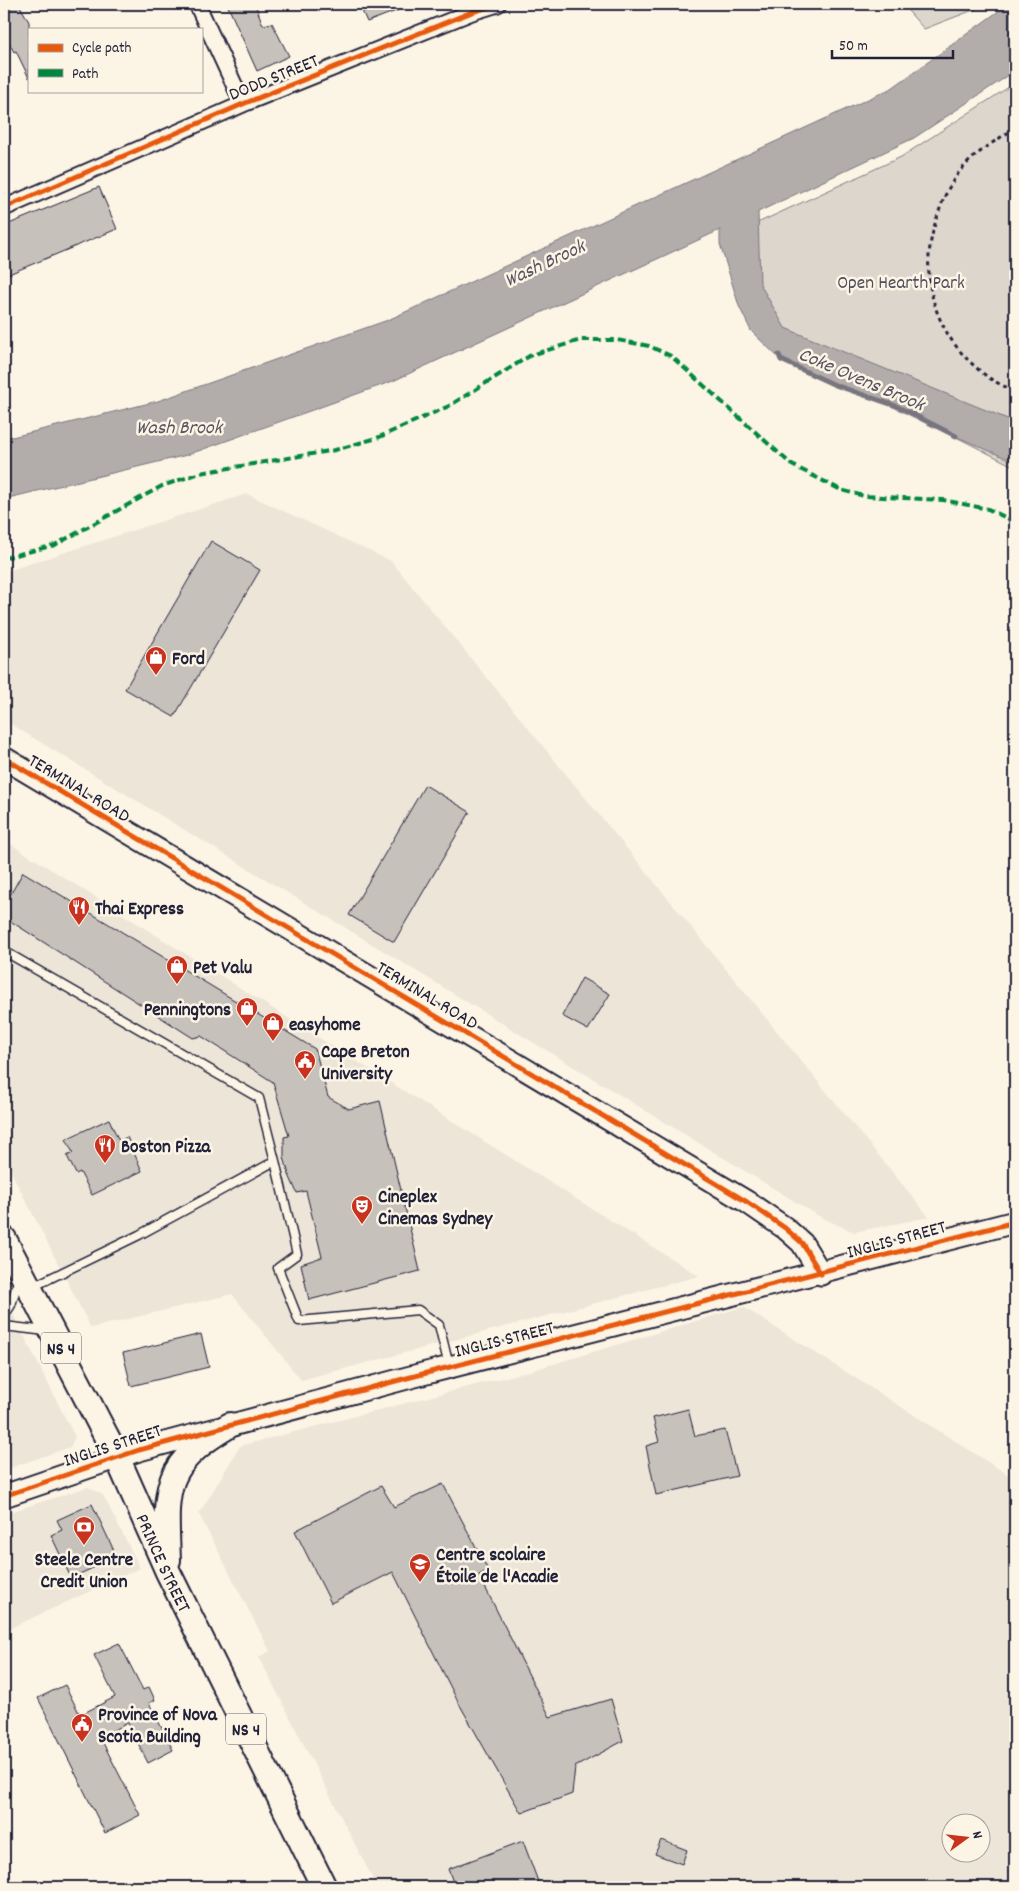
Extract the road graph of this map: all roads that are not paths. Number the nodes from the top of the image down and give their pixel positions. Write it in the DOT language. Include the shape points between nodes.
graph roads {
  1 [pos="197,4"];
  2 [pos="498,4"];
  3 [pos="469,8"];
  4 [pos="243,104"];
  5 [pos="4,208"];
  6 [pos="4,758"];
  7 [pos="4,951"];
  8 [pos="275,1161"];
  9 [pos="1015,1222"];
  10 [pos="4,1239"];
  11 [pos="822,1274"];
  12 [pos="26,1280"];
  13 [pos="4,1316"];
  14 [pos="4,1326"];
  15 [pos="53,1332"];
  16 [pos="449,1368"];
  17 [pos="230,1425"];
  18 [pos="117,1457"];
  19 [pos="4,1496"];
  20 [pos="168,1572"];
  21 [pos="324,1887"];
  1 -- 4 [label="street"];
  2 -- 3 [label="street, DODD STREET"];
  3 -- 4 [label="street, DODD STREET"];
  4 -- 5 [label="street, DODD STREET"];
  6 -- 11 [label="street, TERMINAL ROAD" via="747,1202 802,1243"];
  7 -- 8 [label="lane" via="259,1098"];
  8 -- 12 [label="lane" via="139,1235"];
  8 -- 16 [label="lane" via="296,1254 278,1268 299,1320 418,1310 438,1325"];
  9 -- 11 [label="street, INGLIS STREET"];
  10 -- 12 [label="main road, PRINCE STREET / NS 4"];
  11 -- 16 [label="street, INGLIS STREET"];
  12 -- 13 [label="lane"];
  12 -- 15 [label="main road, PRINCE STREET / NS 4"];
  14 -- 15 [label="lane"];
  15 -- 18 [label="main road, PRINCE STREET / NS 4"];
  16 -- 17 [label="street, INGLIS STREET"];
  17 -- 18 [label="street, INGLIS STREET"];
  17 -- 20 [label="main road" via="195,1447 169,1485 166,1508"];
  18 -- 19 [label="street, INGLIS STREET"];
  18 -- 20 [label="main road, PRINCE STREET / NS 4"];
  20 -- 21 [label="main road, PRINCE STREET / NS 4"];
}
